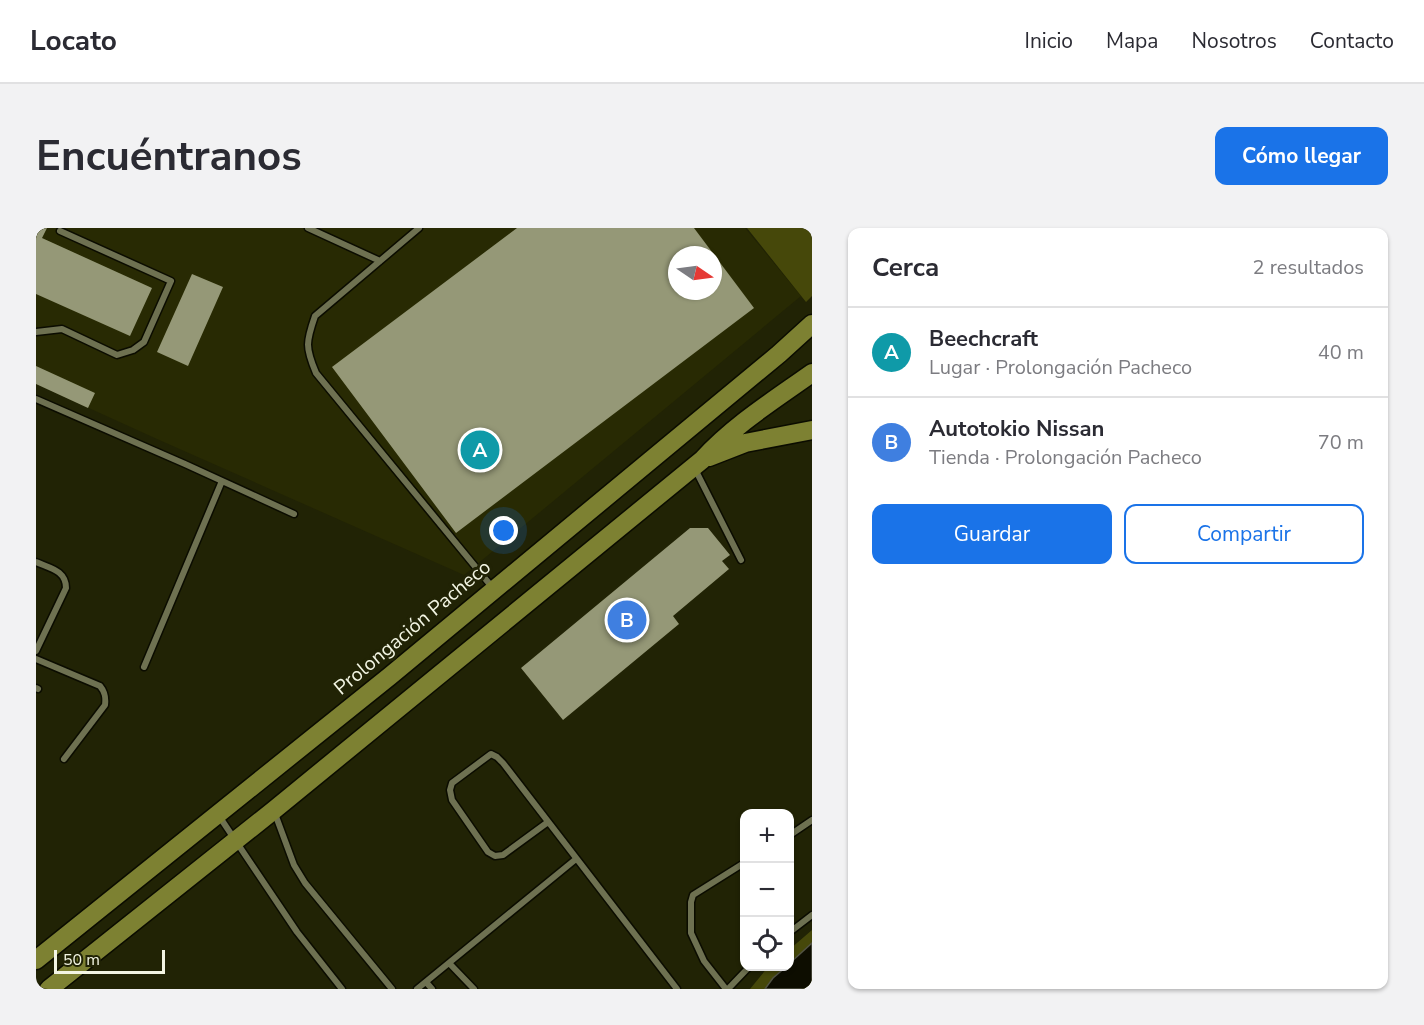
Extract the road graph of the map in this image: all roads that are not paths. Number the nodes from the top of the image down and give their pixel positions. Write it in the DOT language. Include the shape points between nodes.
graph roads {
  1 [pos="308,228"];
  2 [pos="419,228"];
  3 [pos="60,231"];
  4 [pos="380,261"];
  5 [pos="812,324"];
  6 [pos="36,332"];
  7 [pos="812,373"];
  8 [pos="36,399"];
  9 [pos="812,430"];
  10 [pos="698,463"];
  11 [pos="222,482"];
  12 [pos="294,514"];
  13 [pos="741,560"];
  14 [pos="36,562"];
  15 [pos="493,589"];
  16 [pos="36,651"];
  17 [pos="36,659"];
  18 [pos="144,667"];
  19 [pos="64,759"];
  20 [pos="274,810"];
  21 [pos="218,814"];
  22 [pos="812,820"];
  23 [pos="548,822"];
  24 [pos="794,832"];
  25 [pos="235,840"];
  26 [pos="576,859"];
  27 [pos="740,866"];
  28 [pos="812,915"];
  29 [pos="794,928"];
  30 [pos="36,960"];
  31 [pos="449,963"];
  32 [pos="745,971"];
  33 [pos="426,982"];
  34 [pos="49,989"];
  35 [pos="342,989"];
  36 [pos="392,989"];
  37 [pos="417,989"];
  38 [pos="432,989"];
  39 [pos="474,989"];
  40 [pos="676,989"];
  41 [pos="727,989"];
  1 -- 4 [label="lane"];
  2 -- 4 [label="lane"];
  3 -- 6 [label="lane" via="171,281 144,342 134,350 117,354 62,329"];
  4 -- 15 [label="lane" via="315,316 308,336 308,354 316,373"];
  5 -- 15 [label="main road, Prolongación Pacheco"];
  7 -- 10 [label="main road" via="740,425"];
  8 -- 11 [label="lane"];
  9 -- 10 [label="main road" via="745,443"];
  10 -- 13 [label="lane"];
  10 -- 20 [label="main road"];
  11 -- 12 [label="lane"];
  11 -- 18 [label="lane"];
  14 -- 16 [label="lane" via="61,573 66,582"];
  15 -- 21 [label="main road, Prolongación Pacheco"];
  17 -- 19 [label="lane" via="100,686 106,697 105,705"];
  20 -- 25 [label="main road"];
  20 -- 36 [label="lane" via="294,865 305,883"];
  21 -- 25 [label="lane"];
  21 -- 30 [label="main road, Prolongación Pacheco"];
  22 -- 24 [label="lane"];
  23 -- 23 [label="lane" via="503,763 491,754 452,783 452,800 488,852 495,856 503,855"];
  23 -- 26 [label="lane"];
  25 -- 34 [label="main road"];
  25 -- 35 [label="lane" via="297,932"];
  26 -- 31 [label="lane"];
  26 -- 40 [label="lane"];
  27 -- 41 [label="lane" via="693,895 691,902 691,933 704,961"];
  28 -- 29 [label="lane"];
  31 -- 33 [label="lane"];
  31 -- 39 [label="lane"];
  32 -- 41 [label="lane"];
  33 -- 37 [label="lane"];
  33 -- 38 [label="lane"];
}
